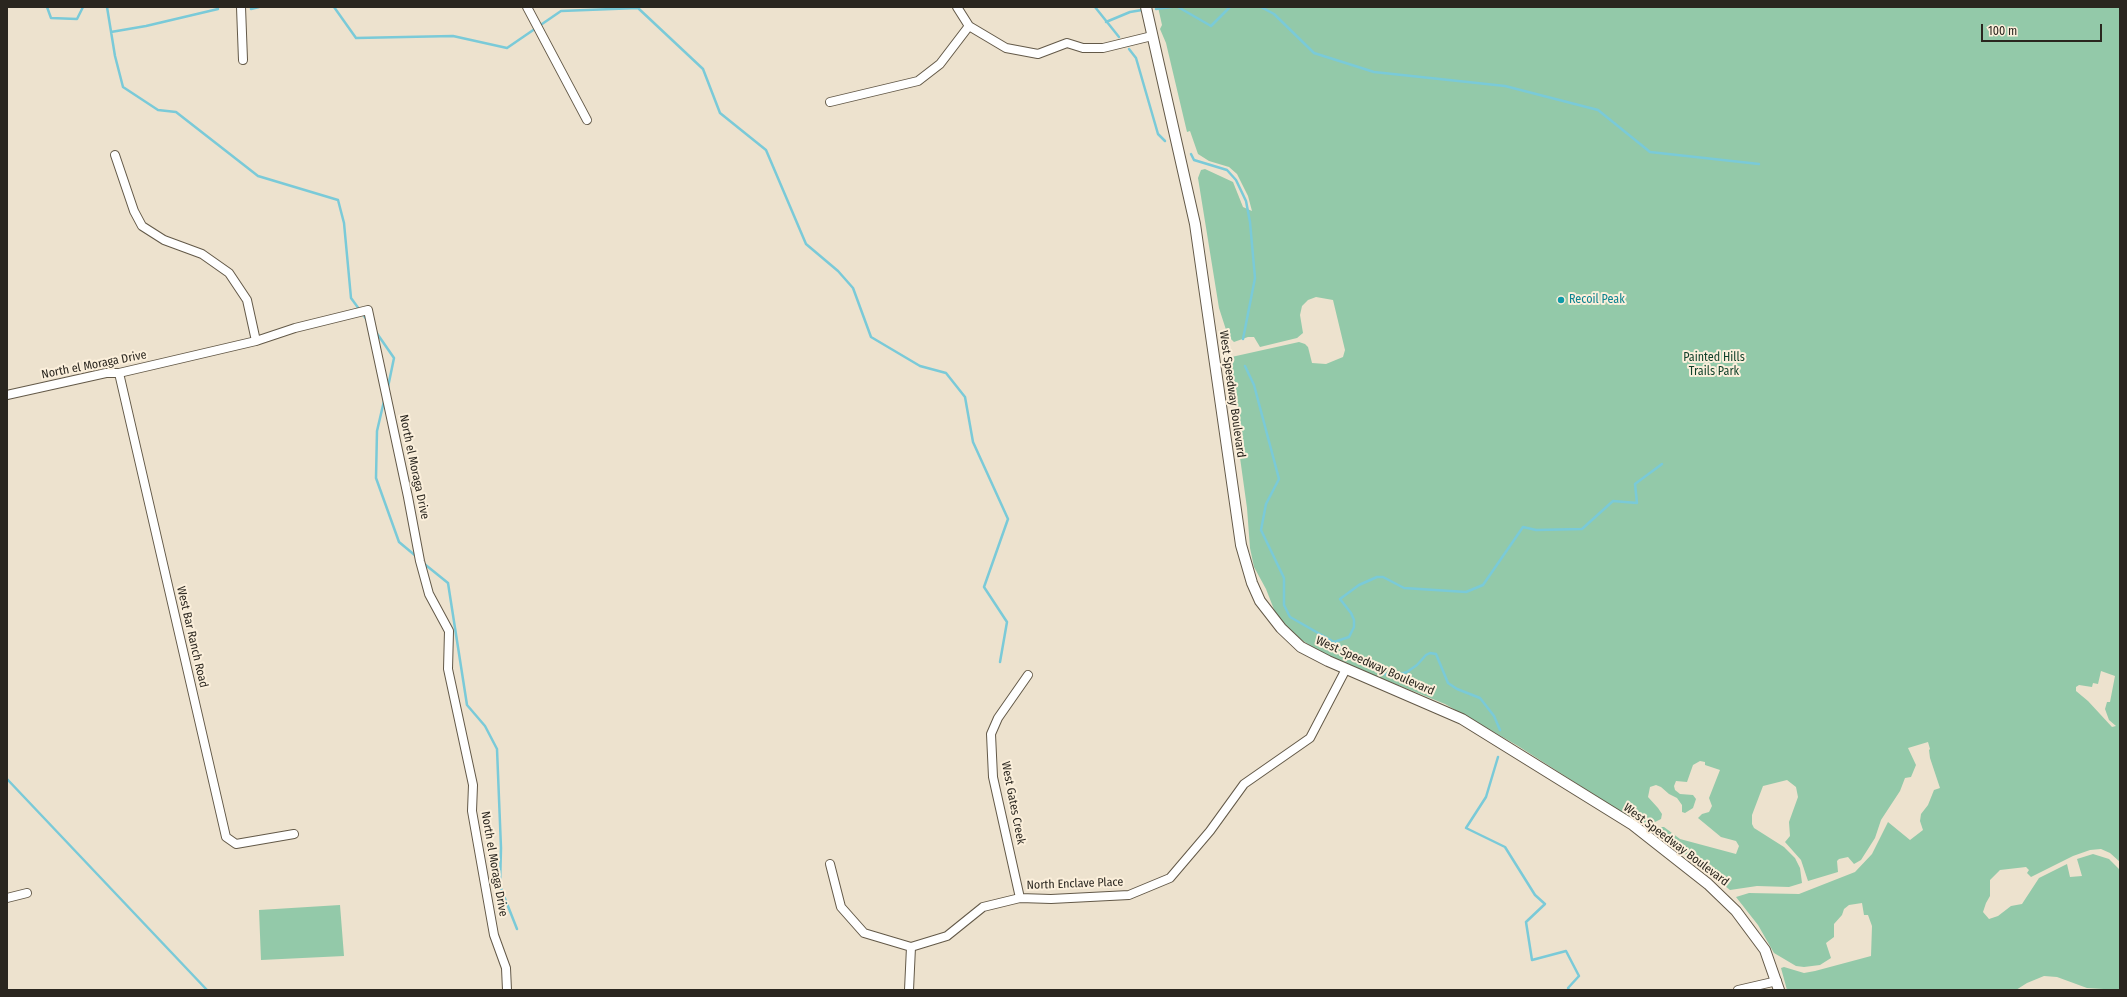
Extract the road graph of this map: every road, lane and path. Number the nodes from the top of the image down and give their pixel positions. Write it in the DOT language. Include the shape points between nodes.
graph roads {
  1 [pos="242,7"];
  2 [pos="527,7"];
  3 [pos="957,7"];
  4 [pos="1146,7"];
  5 [pos="969,26"];
  6 [pos="1152,36"];
  7 [pos="243,60"];
  8 [pos="830,102"];
  9 [pos="587,120"];
  10 [pos="115,155"];
  11 [pos="256,341"];
  12 [pos="119,373"];
  13 [pos="7,395"];
  14 [pos="1346,669"];
  15 [pos="1028,675"];
  16 [pos="294,834"];
  17 [pos="830,864"];
  18 [pos="27,893"];
  19 [pos="7,898"];
  20 [pos="1020,898"];
  21 [pos="911,947"];
  22 [pos="1778,985"];
  23 [pos="507,990"];
  24 [pos="910,990"];
  25 [pos="1738,990"];
  1 -- 7 [label="street"];
  2 -- 9 [label="street"];
  3 -- 5 [label="street"];
  4 -- 6 [label="main road, West Speedway Boulevard"];
  5 -- 6 [label="street" via="1006,48 1038,54 1067,43 1083,48 1103,48"];
  5 -- 8 [label="street" via="940,64 918,81"];
  6 -- 14 [label="main road, West Speedway Boulevard" via="1195,224 1236,512 1250,577 1260,601 1281,628 1301,647"];
  10 -- 11 [label="street" via="134,211 142,226 164,240 202,254 229,273 247,300"];
  11 -- 12 [label="street, North el Moraga Drive"];
  11 -- 23 [label="street, North el Moraga Drive" via="295,328 368,310 420,561 429,594 449,631 448,670 473,785 472,811 494,935 506,968"];
  12 -- 13 [label="street, North el Moraga Drive" via="106,373"];
  12 -- 16 [label="street, West Bar Ranch Road" via="226,837 236,844"];
  14 -- 20 [label="street, North Enclave Place" via="1310,738 1244,784 1210,831 1170,878 1130,895"];
  14 -- 22 [label="main road, West Speedway Boulevard" via="1462,719 1633,825 1725,898 1755,934 1769,959"];
  15 -- 20 [label="street, West Gates Creek" via="998,718 991,734 993,778"];
  17 -- 21 [label="street" via="841,907 864,932"];
  18 -- 19 [label="street"];
  20 -- 21 [label="street, North Enclave Place" via="983,907 947,936"];
  21 -- 24 [label="street"];
  22 -- 25 [label="street"];
}
